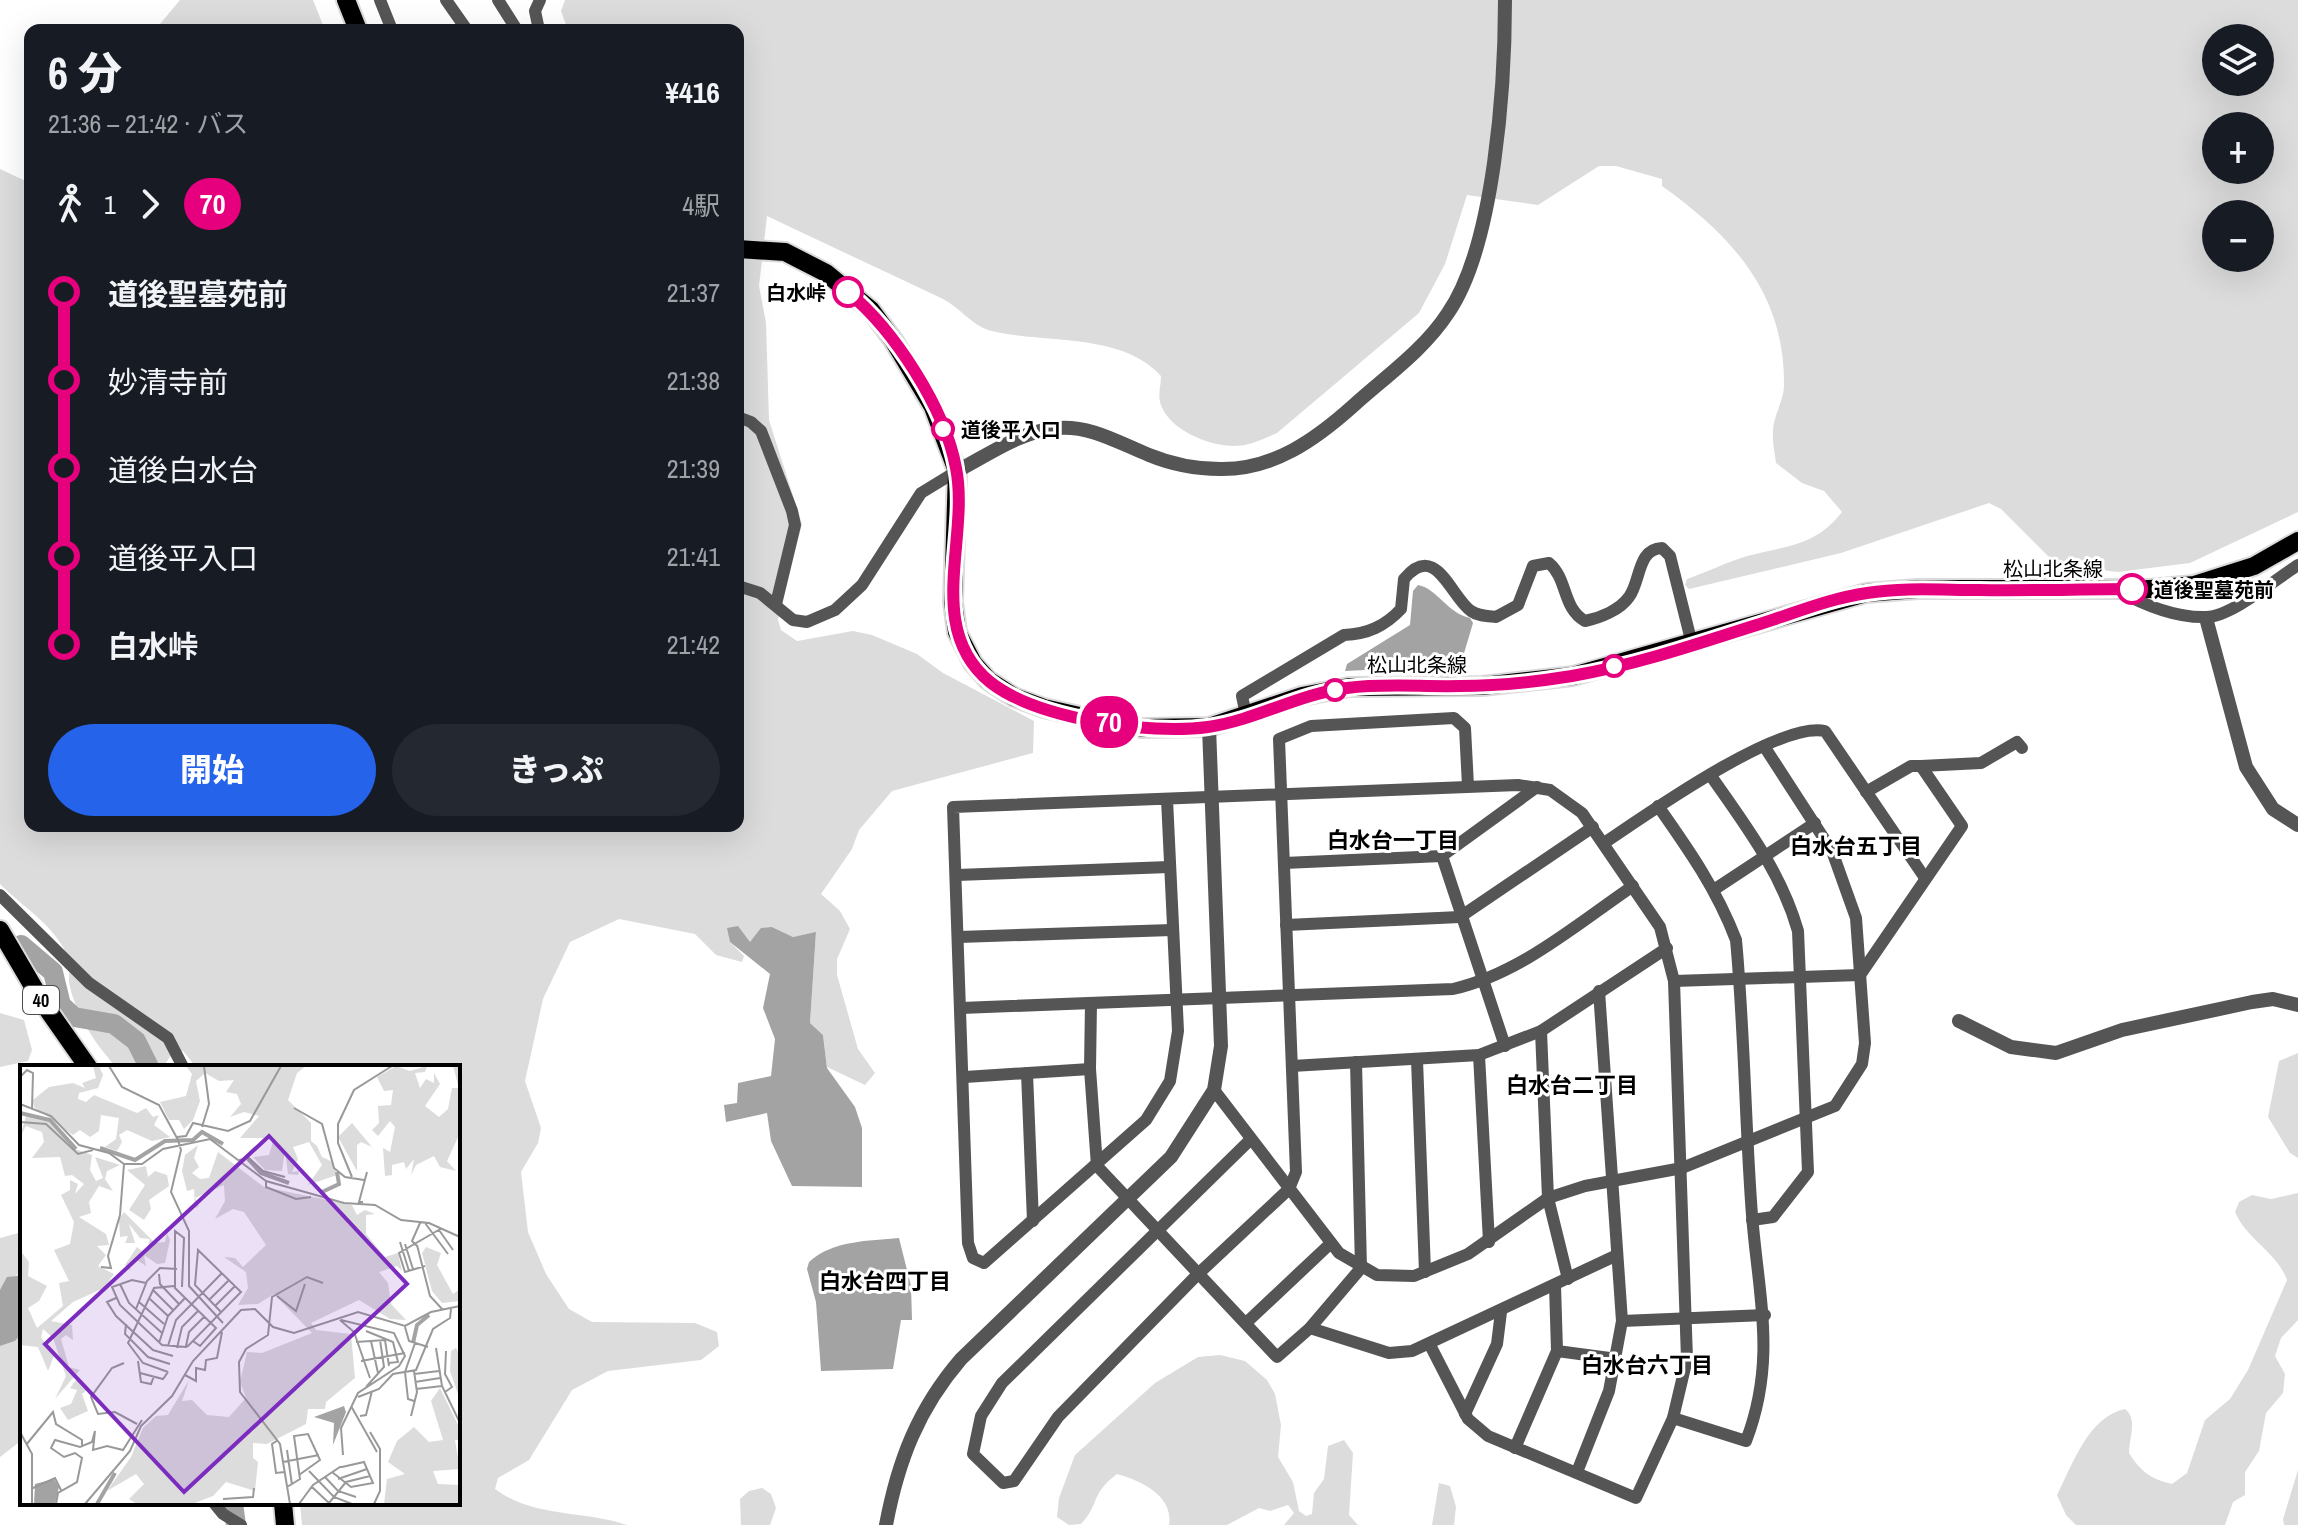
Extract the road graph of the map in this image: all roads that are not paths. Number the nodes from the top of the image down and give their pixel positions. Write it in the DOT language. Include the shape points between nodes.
graph roads {
  1 [pos="346,0"];
  2 [pos="380,0"];
  3 [pos="446,0"];
  4 [pos="498,0"];
  5 [pos="540,0"];
  6 [pos="1505,0"];
  7 [pos="356,24"];
  8 [pos="390,24"];
  9 [pos="460,24"];
  10 [pos="513,24"];
  11 [pos="538,24"];
  12 [pos="744,249"];
  13 [pos="744,419"];
  14 [pos="957,471"];
  15 [pos="2298,541"];
  16 [pos="2298,565"];
  17 [pos="744,588"];
  18 [pos="2115,589"];
  19 [pos="776,604"];
  20 [pos="2206,618"];
  21 [pos="1692,644"];
  22 [pos="1246,715"];
  23 [pos="1209,727"];
  24 [pos="1764,746"];
  25 [pos="2022,748"];
  26 [pos="1921,766"];
  27 [pos="1711,776"];
  28 [pos="1468,786"];
  29 [pos="1537,787"];
  30 [pos="1866,792"];
  31 [pos="1281,795"];
  32 [pos="1212,798"];
  33 [pos="1167,799"];
  34 [pos="1658,806"];
  35 [pos="1815,823"];
  36 [pos="2298,825"];
  37 [pos="1593,827"];
  38 [pos="1604,843"];
  39 [pos="1442,856"];
  40 [pos="1765,856"];
  41 [pos="1284,863"];
  42 [pos="1169,867"];
  43 [pos="957,875"];
  44 [pos="1925,878"];
  45 [pos="1633,886"];
  46 [pos="1715,889"];
  47 [pos="0,895"];
  48 [pos="1460,917"];
  49 [pos="1286,925"];
  50 [pos="0,930"];
  51 [pos="1172,930"];
  52 [pos="959,937"];
  53 [pos="1667,948"];
  54 [pos="1860,975"];
  55 [pos="1740,978"];
  56 [pos="1801,978"];
  57 [pos="1674,981"];
  58 [pos="1483,982"];
  59 [pos="1599,991"];
  60 [pos="1290,995"];
  61 [pos="1221,997"];
  62 [pos="1177,998"];
  63 [pos="1091,1003"];
  64 [pos="2298,1005"];
  65 [pos="961,1008"];
  66 [pos="1959,1021"];
  67 [pos="1541,1031"];
  68 [pos="1505,1046"];
  69 [pos="1479,1055"];
  70 [pos="1417,1060"];
  71 [pos="1356,1062"];
  72 [pos="87,1065"];
  73 [pos="182,1065"];
  74 [pos="1292,1066"];
  75 [pos="1090,1069"];
  76 [pos="1027,1073"];
  77 [pos="965,1077"];
  78 [pos="1214,1090"];
  79 [pos="1807,1116"];
  80 [pos="1250,1140"];
  81 [pos="1747,1143"];
  82 [pos="1097,1166"];
  83 [pos="1682,1168"];
  84 [pos="1614,1179"];
  85 [pos="1289,1189"];
  86 [pos="1128,1198"];
  87 [pos="1548,1198"];
  88 [pos="1752,1220"];
  89 [pos="1033,1221"];
  90 [pos="1156,1230"];
  91 [pos="1489,1242"];
  92 [pos="1331,1243"];
  93 [pos="1615,1256"];
  94 [pos="1361,1268"];
  95 [pos="1425,1272"];
  96 [pos="1197,1275"];
  97 [pos="1568,1279"];
  98 [pos="1555,1285"];
  99 [pos="1501,1312"];
  100 [pos="1765,1315"];
  101 [pos="1687,1318"];
  102 [pos="1622,1321"];
  103 [pos="1246,1323"];
  104 [pos="1310,1328"];
  105 [pos="1430,1345"];
  106 [pos="1557,1351"];
  107 [pos="1617,1359"];
  108 [pos="1465,1414"];
  109 [pos="1673,1418"];
  110 [pos="1515,1448"];
  111 [pos="1577,1472"];
  112 [pos="216,1505"];
  113 [pos="283,1505"];
  114 [pos="241,1525"];
  115 [pos="285,1525"];
  116 [pos="886,1525"];
  1 -- 7 [label="main road"];
  2 -- 8 [label="street"];
  3 -- 9 [label="street"];
  4 -- 10 [label="street"];
  5 -- 11 [label="street"];
  6 -- 14 [label="street" via="1490,176 1460,293 1425,341 1326,430 1284,455 1220,469 1174,464 1101,434 1057,428 1027,435"];
  12 -- 14 [label="main road, 松山北条線" via="785,252 826,273 871,310 933,407"];
  13 -- 19 [label="street" via="761,431 795,525"];
  14 -- 19 [label="street" via="921,493 862,585 835,610 807,622 793,620"];
  14 -- 23 [label="main road, 松山北条線" via="955,618 966,653 988,680 1029,703 1106,722 1141,728"];
  15 -- 18 [label="main road, 松山北条線" via="2254,566 2194,585"];
  16 -- 20 [label="street" via="2227,611"];
  17 -- 19 [label="street"];
  18 -- 20 [label="street" via="2152,607"];
  18 -- 21 [label="main road, 松山北条線" via="1866,593"];
  20 -- 36 [label="street" via="2246,767 2273,809"];
  21 -- 22 [label="main road, 松山北条線" via="1573,676 1482,686 1349,687"];
  21 -- 22 [label="street" via="1670,556 1662,548 1647,554 1622,605 1585,621 1570,608 1549,563 1533,566 1518,605 1496,617 1470,610 1440,572 1425,567 1404,579 1401,609 1394,617 1361,634 1344,635 1242,696"];
  22 -- 23 [label="main road, 松山北条線"];
  23 -- 32 [label="street"];
  24 -- 27 [label="street"];
  24 -- 30 [label="street" via="1813,728 1825,731"];
  24 -- 35 [label="street"];
  25 -- 26 [label="street" via="2017,742 1981,763"];
  26 -- 30 [label="street" via="1911,766"];
  26 -- 44 [label="street" via="1962,826"];
  27 -- 34 [label="street"];
  27 -- 40 [label="street"];
  28 -- 29 [label="street"];
  28 -- 31 [label="street"];
  28 -- 31 [label="street" via="1465,728 1454,718 1311,726 1279,739"];
  29 -- 37 [label="street" via="1563,797"];
  29 -- 39 [label="street"];
  30 -- 44 [label="street"];
  31 -- 32 [label="street"];
  31 -- 41 [label="street"];
  32 -- 33 [label="street"];
  32 -- 61 [label="street"];
  33 -- 42 [label="street"];
  33 -- 43 [label="street" via="953,807"];
  34 -- 38 [label="street"];
  34 -- 46 [label="street"];
  35 -- 40 [label="street"];
  35 -- 54 [label="street" via="1850,897"];
  37 -- 38 [label="street"];
  37 -- 48 [label="street"];
  38 -- 45 [label="street"];
  39 -- 41 [label="street"];
  39 -- 48 [label="street"];
  40 -- 46 [label="street"];
  40 -- 56 [label="street" via="1788,898 1798,931"];
  41 -- 49 [label="street"];
  42 -- 43 [label="street"];
  42 -- 51 [label="street"];
  43 -- 52 [label="street"];
  44 -- 54 [label="street"];
  45 -- 53 [label="street"];
  45 -- 58 [label="street"];
  46 -- 55 [label="street" via="1736,940"];
  47 -- 73 [label="street" via="89,983 162,1032"];
  48 -- 49 [label="street"];
  48 -- 58 [label="street"];
  49 -- 60 [label="street"];
  50 -- 72 [label="main road, 40"];
  51 -- 52 [label="street"];
  51 -- 62 [label="street"];
  52 -- 65 [label="street"];
  53 -- 57 [label="street"];
  53 -- 59 [label="street"];
  54 -- 56 [label="street"];
  54 -- 79 [label="street" via="1862,1064 1835,1106"];
  55 -- 56 [label="street"];
  55 -- 57 [label="street"];
  55 -- 81 [label="street"];
  56 -- 79 [label="street"];
  57 -- 83 [label="street"];
  58 -- 60 [label="street" via="1453,989"];
  58 -- 68 [label="street"];
  59 -- 67 [label="street"];
  59 -- 84 [label="street"];
  60 -- 61 [label="street"];
  60 -- 74 [label="street"];
  61 -- 62 [label="street"];
  61 -- 78 [label="street"];
  62 -- 63 [label="street"];
  62 -- 82 [label="street" via="1176,1060 1170,1081 1146,1120"];
  63 -- 65 [label="street"];
  63 -- 75 [label="street"];
  64 -- 66 [label="street" via="2273,999 2252,1002 2122,1030 2056,1053 2011,1047"];
  65 -- 77 [label="street"];
  67 -- 68 [label="street"];
  67 -- 87 [label="street"];
  68 -- 69 [label="street"];
  69 -- 70 [label="street"];
  69 -- 91 [label="street"];
  70 -- 71 [label="street"];
  70 -- 95 [label="street"];
  71 -- 74 [label="street"];
  71 -- 94 [label="street"];
  74 -- 85 [label="street" via="1296,1172"];
  75 -- 76 [label="street"];
  75 -- 82 [label="street"];
  76 -- 77 [label="street"];
  76 -- 89 [label="street"];
  77 -- 89 [label="street" via="968,1243 973,1258 984,1263"];
  78 -- 80 [label="street"];
  78 -- 86 [label="street" via="1171,1157"];
  79 -- 81 [label="street"];
  79 -- 88 [label="street" via="1808,1172 1773,1217"];
  80 -- 85 [label="street"];
  80 -- 90 [label="street"];
  81 -- 83 [label="street"];
  81 -- 88 [label="street"];
  82 -- 86 [label="street"];
  82 -- 89 [label="street"];
  83 -- 84 [label="street"];
  83 -- 101 [label="street"];
  84 -- 87 [label="street"];
  84 -- 93 [label="street"];
  85 -- 92 [label="street"];
  85 -- 96 [label="street"];
  86 -- 90 [label="street"];
  86 -- 116 [label="street" via="940,1384 901,1458"];
  87 -- 91 [label="street"];
  87 -- 97 [label="street"];
  88 -- 100 [label="street"];
  90 -- 96 [label="street"];
  90 -- 96 [label="street" via="995,1392 981,1416 973,1454 1003,1483 1014,1481 1058,1417"];
  91 -- 95 [label="street"];
  92 -- 94 [label="street"];
  92 -- 103 [label="street"];
  93 -- 97 [label="street"];
  93 -- 102 [label="street"];
  94 -- 95 [label="street" via="1393,1277"];
  94 -- 104 [label="street"];
  96 -- 103 [label="street"];
  97 -- 98 [label="street"];
  98 -- 99 [label="street"];
  98 -- 106 [label="street"];
  99 -- 105 [label="street"];
  99 -- 108 [label="street" via="1497,1344"];
  100 -- 101 [label="street"];
  100 -- 109 [label="street" via="1759,1407 1746,1441"];
  101 -- 102 [label="street"];
  101 -- 109 [label="street" via="1687,1359"];
  102 -- 107 [label="street"];
  103 -- 104 [label="street" via="1277,1357"];
  104 -- 105 [label="street" via="1389,1353"];
  105 -- 108 [label="street"];
  106 -- 107 [label="street"];
  106 -- 110 [label="street"];
  107 -- 111 [label="street"];
  108 -- 110 [label="street" via="1488,1436"];
  109 -- 111 [label="street" via="1636,1498"];
  110 -- 111 [label="street"];
  112 -- 114 [label="street"];
  113 -- 115 [label="main road"];
}
